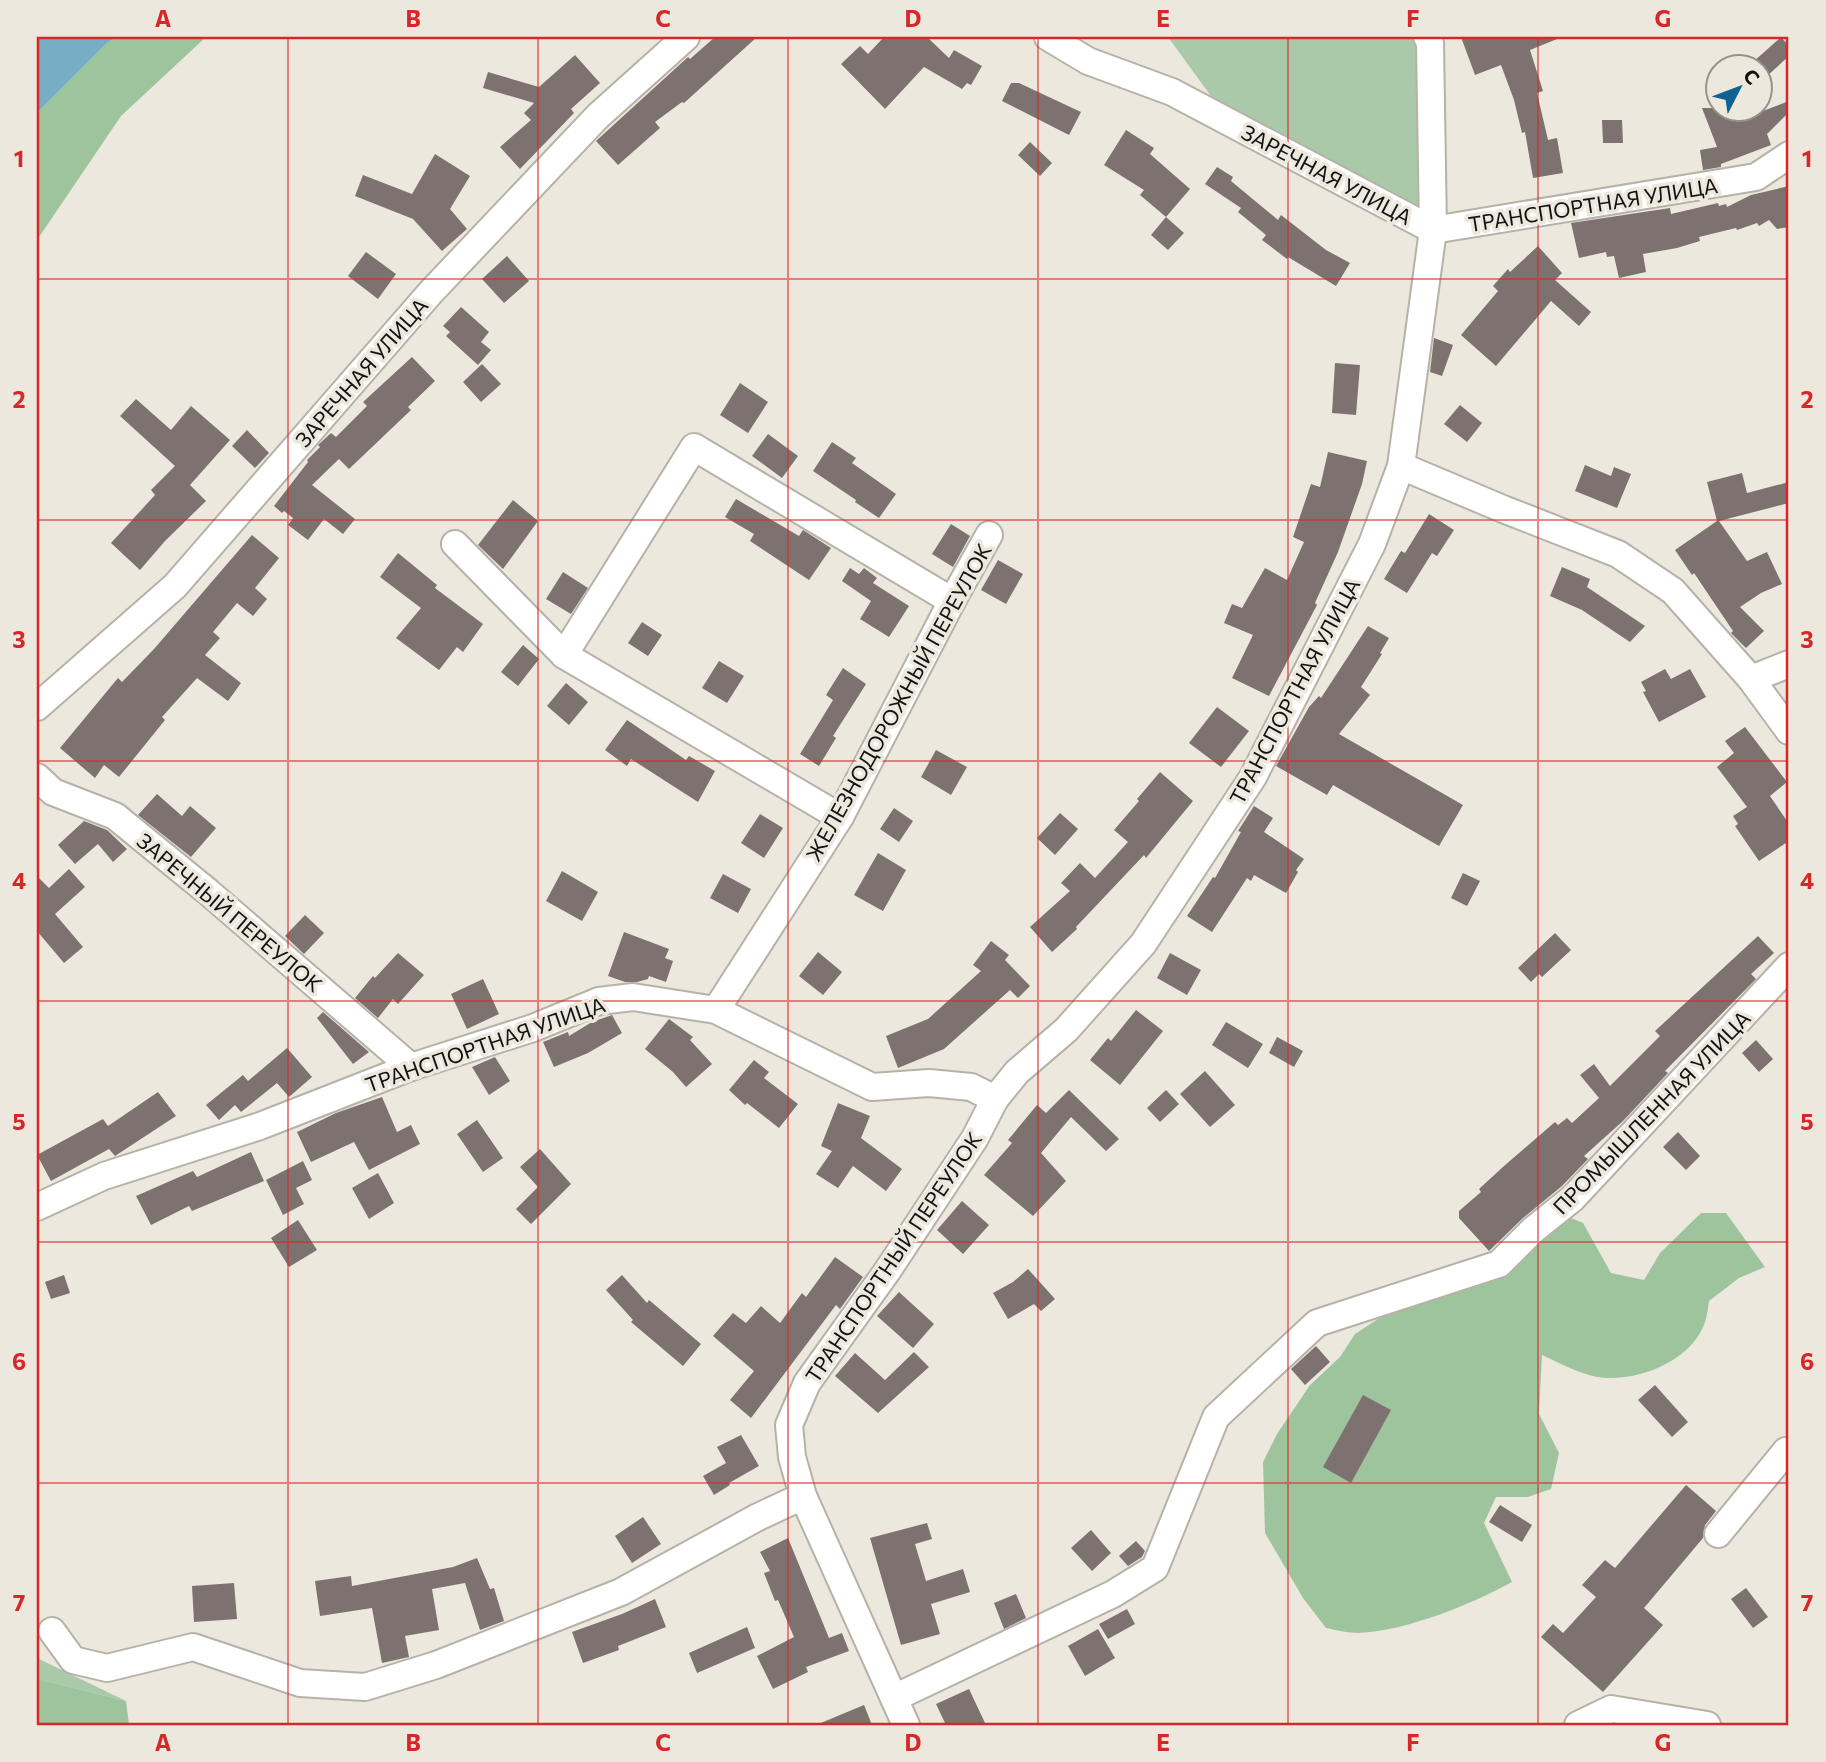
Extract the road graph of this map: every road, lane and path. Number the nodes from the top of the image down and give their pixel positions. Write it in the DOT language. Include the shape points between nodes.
graph roads {
  1 [pos="686,37"];
  2 [pos="1048,37"];
  3 [pos="1427,37"];
  4 [pos="1085,49"];
  5 [pos="1789,155"];
  6 [pos="1433,230"];
  7 [pos="1401,466"];
  8 [pos="989,535"];
  9 [pos="455,544"];
  10 [pos="952,601"];
  11 [pos="564,655"];
  12 [pos="1789,664"];
  13 [pos="1751,679"];
  14 [pos="37,707"];
  15 [pos="1789,731"];
  16 [pos="37,777"];
  17 [pos="840,817"];
  18 [pos="1789,966"];
  19 [pos="716,1010"];
  20 [pos="411,1066"];
  21 [pos="995,1099"];
  22 [pos="37,1207"];
  23 [pos="1789,1452"];
  24 [pos="803,1496"];
  25 [pos="1718,1534"];
  26 [pos="52,1631"];
  27 [pos="894,1698"];
  28 [pos="906,1725"];
  29 [pos="1578,1725"];
  30 [pos="1707,1725"];
  1 -- 14 [label="street, ЗАРЕЧНАЯ УЛИЦА" via="598,116 431,292 175,586"];
  2 -- 4 [label="street, ЗАРЕЧНАЯ УЛИЦА"];
  3 -- 6 [label="street, ЗАРЕЧНАЯ УЛИЦА"];
  4 -- 6 [label="street, ЗАРЕЧНАЯ УЛИЦА"];
  5 -- 6 [label="street, ТРАНСПОРТНАЯ УЛИЦА" via="1756,177"];
  6 -- 7 [label="street, ТРАНСПОРТНАЯ УЛИЦА"];
  7 -- 13 [label="street" via="1618,554 1673,591"];
  7 -- 21 [label="street, ТРАНСПОРТНАЯ УЛИЦА" via="1372,544 1253,778 1143,944 1066,1030 1017,1072"];
  8 -- 10 [label="street, ЖЕЛЕЗНОДОРОЖНЫЙ ПЕРЕУЛОК"];
  9 -- 11 [label="street"];
  10 -- 11 [label="street" via="694,447"];
  10 -- 17 [label="street, ЖЕЛЕЗНОДОРОЖНЫЙ ПЕРЕУЛОК"];
  11 -- 17 [label="street"];
  12 -- 13 [label="street"];
  13 -- 15 [label="street"];
  16 -- 20 [label="street, ЗАРЕЧНЫЙ ПЕРЕУЛОК" via="53,792 115,816"];
  17 -- 19 [label="street, ЖЕЛЕЗНОДОРОЖНЫЙ ПЕРЕУЛОК"];
  18 -- 27 [label="street, ПРОМЫШЛЕННАЯ УЛИЦА" via="1573,1198 1499,1264 1317,1324 1216,1417 1156,1568 1114,1594"];
  19 -- 20 [label="street, ТРАНСПОРТНАЯ УЛИЦА" via="634,997 599,1001 533,1028"];
  19 -- 21 [label="street, ТРАНСПОРТНАЯ УЛИЦА" via="872,1087 929,1083 971,1087"];
  20 -- 22 [label="street, ТРАНСПОРТНАЯ УЛИЦА" via="260,1126 104,1176"];
  21 -- 24 [label="street, ТРАНСПОРТНЫЙ ПЕРЕУЛОК" via="975,1138 888,1270 807,1383 789,1425"];
  23 -- 25 [label="street"];
  24 -- 26 [label="street" via="621,1592 436,1665 365,1687 300,1683 193,1647 107,1668 73,1660"];
  24 -- 27 [label="street, ТРАНСПОРТНЫЙ ПЕРЕУЛОК"];
  27 -- 28 [label="street, ТРАНСПОРТНЫЙ ПЕРЕУЛОК"];
  29 -- 30 [label="street" via="1611,1709"];
}
